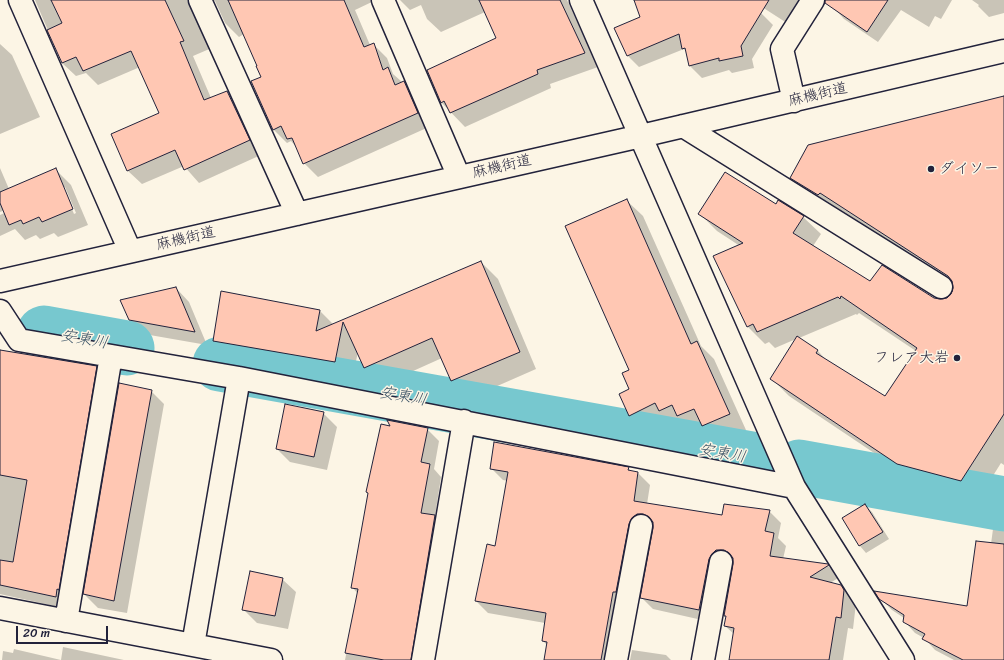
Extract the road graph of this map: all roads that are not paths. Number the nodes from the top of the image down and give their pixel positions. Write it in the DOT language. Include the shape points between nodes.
graph roads {
  1 [pos="20,0"];
  2 [pos="200,0"];
  3 [pos="383,0"];
  4 [pos="581,0"];
  5 [pos="813,0"];
  6 [pos="1004,51"];
  7 [pos="794,101"];
  8 [pos="683,126"];
  9 [pos="642,136"];
  10 [pos="459,177"];
  11 [pos="297,214"];
  12 [pos="130,251"];
  13 [pos="0,281"];
  14 [pos="941,287"];
  15 [pos="0,311"];
  16 [pos="111,356"];
  17 [pos="239,378"];
  18 [pos="464,421"];
  19 [pos="794,487"];
  20 [pos="641,526"];
  21 [pos="721,562"];
  22 [pos="0,608"];
  23 [pos="66,621"];
  24 [pos="193,645"];
  25 [pos="272,660"];
  26 [pos="423,660"];
  27 [pos="616,660"];
  28 [pos="703,660"];
  29 [pos="903,660"];
  1 -- 12 [label="street"];
  2 -- 11 [label="street"];
  3 -- 10 [label="street"];
  4 -- 9 [label="street"];
  5 -- 7 [label="street" via="782,49"];
  6 -- 7 [label="street, 麻機街道"];
  7 -- 8 [label="street, 麻機街道"];
  8 -- 9 [label="street, 麻機街道"];
  8 -- 14 [label="street"];
  9 -- 10 [label="street, 麻機街道"];
  9 -- 19 [label="street"];
  10 -- 11 [label="street, 麻機街道"];
  11 -- 12 [label="street, 麻機街道"];
  12 -- 13 [label="street, 麻機街道"];
  15 -- 16 [label="street" via="19,340"];
  16 -- 17 [label="street"];
  16 -- 23 [label="street"];
  17 -- 18 [label="street"];
  17 -- 24 [label="street"];
  18 -- 19 [label="street"];
  18 -- 26 [label="street"];
  19 -- 29 [label="street"];
  20 -- 27 [label="street"];
  21 -- 28 [label="street"];
  22 -- 23 [label="street"];
  23 -- 24 [label="street"];
  24 -- 25 [label="street"];
}
